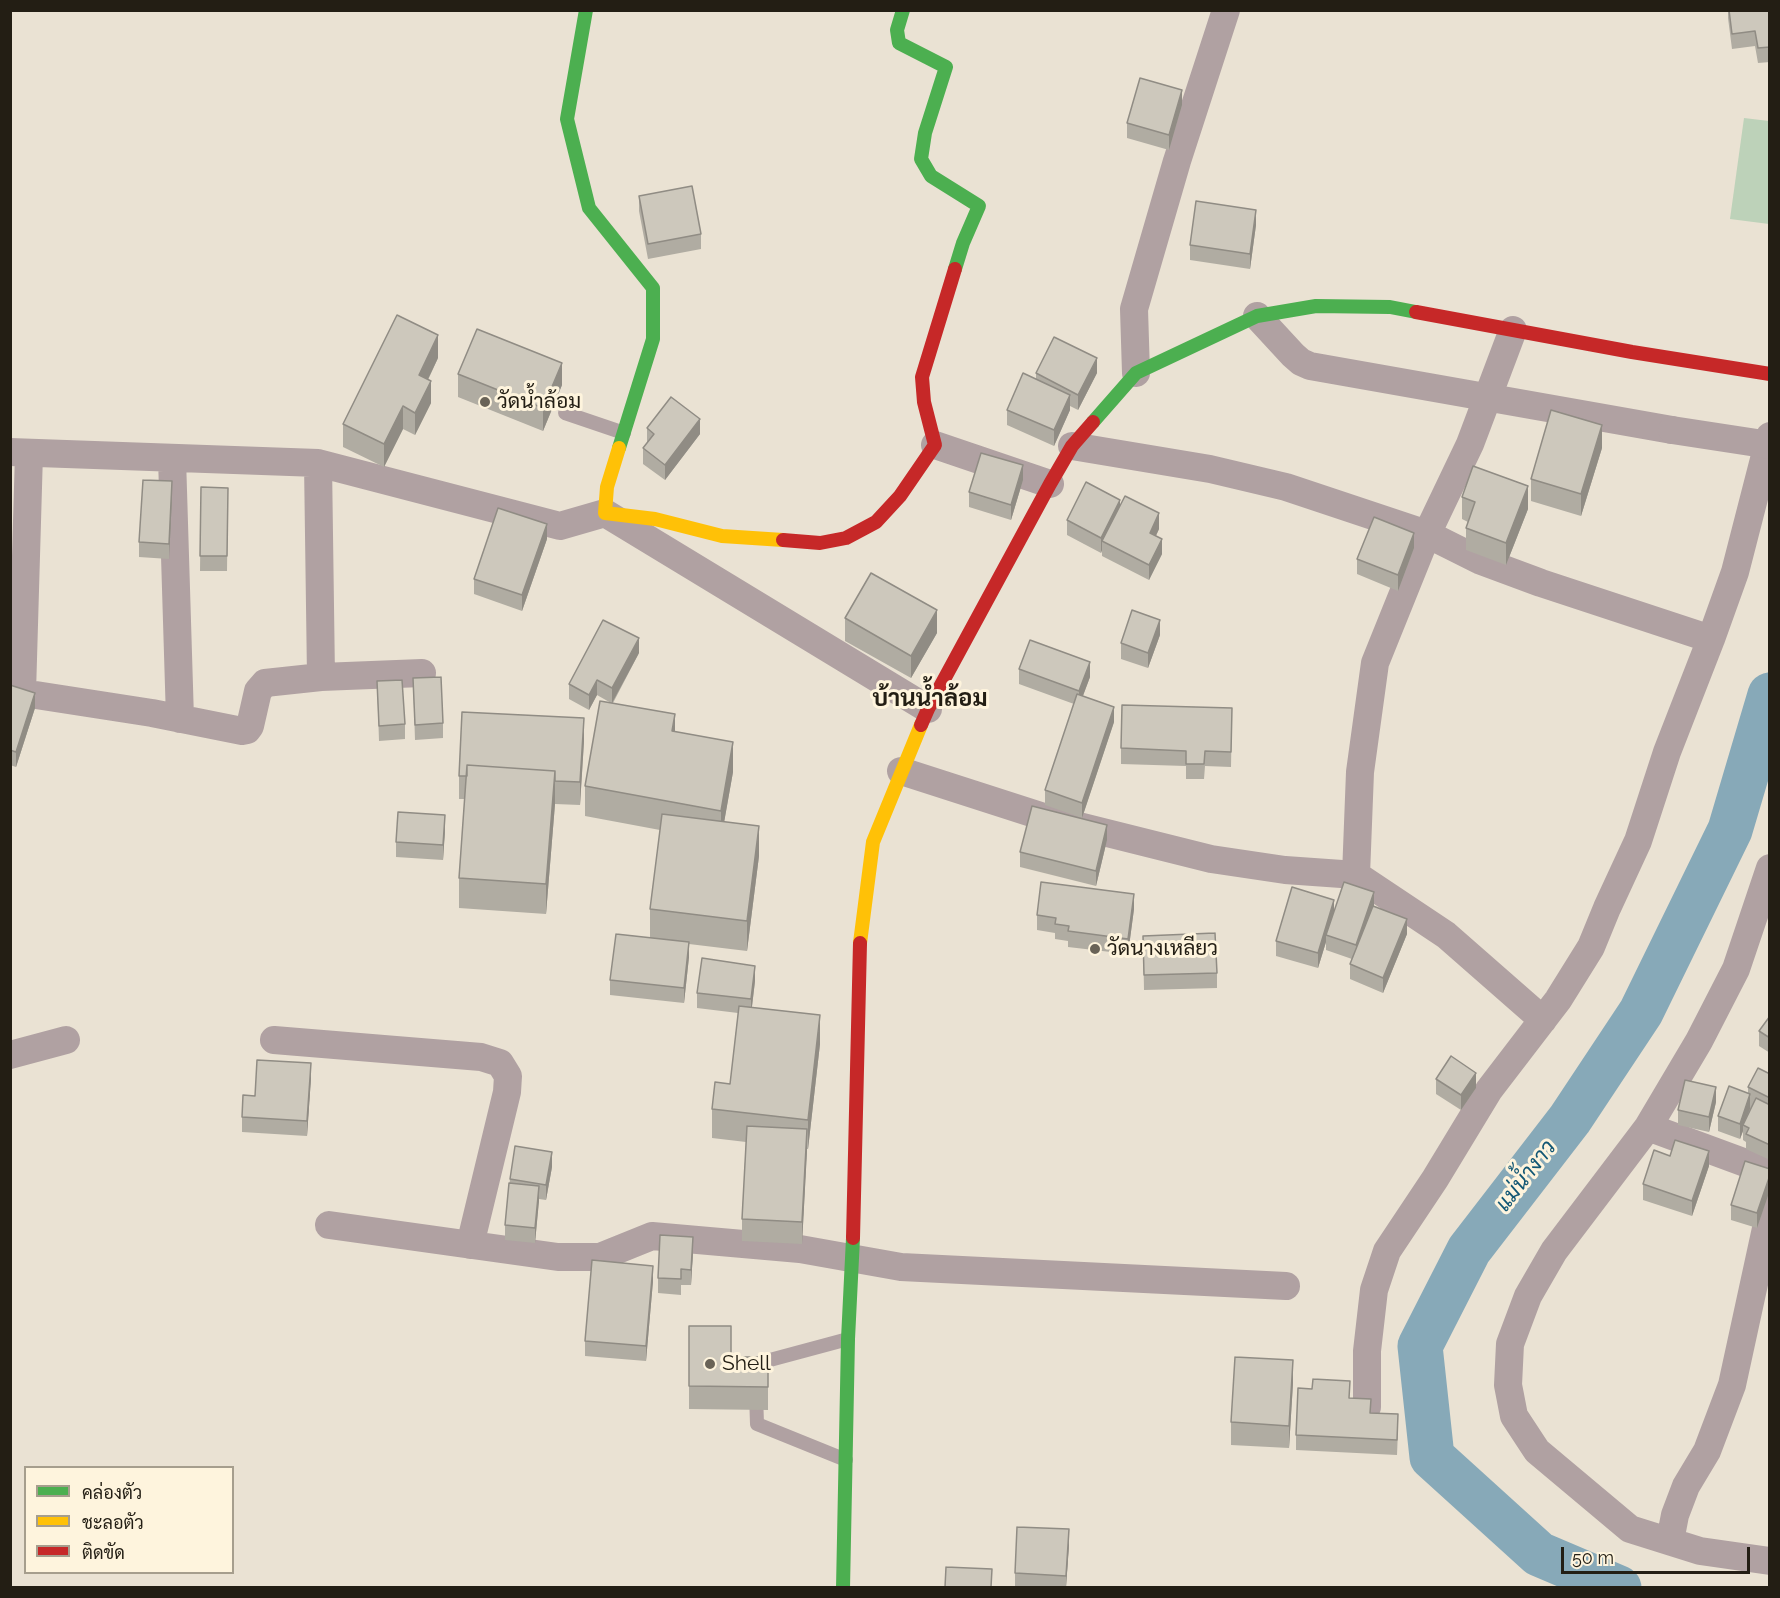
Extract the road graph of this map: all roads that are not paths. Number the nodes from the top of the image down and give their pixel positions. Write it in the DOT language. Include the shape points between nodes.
graph roads {
  1 [pos="586,10"];
  2 [pos="903,10"];
  3 [pos="1226,10"];
  4 [pos="1257,316"];
  5 [pos="1513,330"];
  6 [pos="1136,374"];
  7 [pos="1770,374"];
  8 [pos="1488,396"];
  9 [pos="565,414"];
  10 [pos="624,434"];
  11 [pos="1770,436"];
  12 [pos="935,445"];
  13 [pos="1770,445"];
  14 [pos="1072,446"];
  15 [pos="20,452"];
  16 [pos="172,458"];
  17 [pos="318,463"];
  18 [pos="1050,483"];
  19 [pos="605,513"];
  20 [pos="1427,534"];
  21 [pos="1711,639"];
  22 [pos="422,673"];
  23 [pos="321,677"];
  24 [pos="16,692"];
  25 [pos="928,709"];
  26 [pos="180,718"];
  27 [pos="901,771"];
  28 [pos="1770,868"];
  29 [pos="1356,875"];
  30 [pos="1543,1020"];
  31 [pos="66,1040"];
  32 [pos="274,1040"];
  33 [pos="10,1055"];
  34 [pos="1648,1126"];
  35 [pos="1770,1172"];
  36 [pos="1770,1210"];
  37 [pos="329,1224"];
  38 [pos="470,1245"];
  39 [pos="853,1258"];
  40 [pos="1286,1286"];
  41 [pos="848,1339"];
  42 [pos="1367,1407"];
  43 [pos="846,1460"];
  44 [pos="1670,1541"];
  45 [pos="1770,1561"];
  46 [pos="843,1587"];
  1 -- 10 [label="main road" via="567,119 589,208 653,288 653,339"];
  2 -- 12 [label="main road" via="897,30 899,43 946,67 921,159 931,176 979,206 963,243 922,377"];
  3 -- 6 [label="street" via="1134,309"];
  4 -- 5 [label="main road" via="1316,306 1390,307"];
  4 -- 6 [label="main road"];
  4 -- 8 [label="street" via="1293,355 1310,366"];
  5 -- 7 [label="main road"];
  5 -- 8 [label="street"];
  6 -- 14 [label="main road"];
  8 -- 13 [label="street, bridge"];
  8 -- 20 [label="street"];
  9 -- 10 [label="lane"];
  10 -- 19 [label="main road" via="607,487"];
  11 -- 21 [label="street" via="1735,572"];
  12 -- 18 [label="street"];
  12 -- 19 [label="main road" via="900,496 876,522 846,538 820,543 722,536 655,519"];
  14 -- 18 [label="main road"];
  14 -- 20 [label="street" via="1210,469 1286,487"];
  15 -- 16 [label="street"];
  15 -- 24 [label="street"];
  16 -- 17 [label="street"];
  16 -- 26 [label="street"];
  17 -- 19 [label="street" via="560,526"];
  17 -- 23 [label="street"];
  18 -- 25 [label="main road"];
  19 -- 25 [label="street"];
  20 -- 21 [label="street" via="1479,560"];
  20 -- 29 [label="street" via="1375,663 1360,772"];
  21 -- 30 [label="street" via="1638,841 1591,947"];
  22 -- 23 [label="street"];
  23 -- 26 [label="street" via="265,683 258,692 247,730"];
  24 -- 26 [label="street"];
  25 -- 27 [label="main road"];
  27 -- 29 [label="street" via="1047,818 1211,860"];
  27 -- 39 [label="main road" via="873,842 860,941"];
  28 -- 34 [label="street" via="1736,969"];
  29 -- 30 [label="street" via="1446,935"];
  30 -- 42 [label="street" via="1489,1090 1387,1251 1374,1290"];
  31 -- 33 [label="street"];
  32 -- 38 [label="street" via="481,1057 500,1063 508,1076 507,1092"];
  34 -- 35 [label="street"];
  34 -- 44 [label="street" via="1554,1251 1528,1296 1510,1344 1508,1384 1514,1416 1537,1451 1630,1529"];
  36 -- 44 [label="street" via="1732,1385 1707,1451 1686,1486"];
  37 -- 38 [label="street"];
  38 -- 39 [label="street" via="558,1257 600,1257 652,1236 800,1249"];
  39 -- 40 [label="street" via="901,1268"];
  39 -- 41 [label="main road"];
  41 -- 43 [label="main road"];
  41 -- 43 [label="lane" via="755,1364 757,1424"];
  43 -- 46 [label="main road"];
  44 -- 45 [label="street" via="1700,1551"];
}
